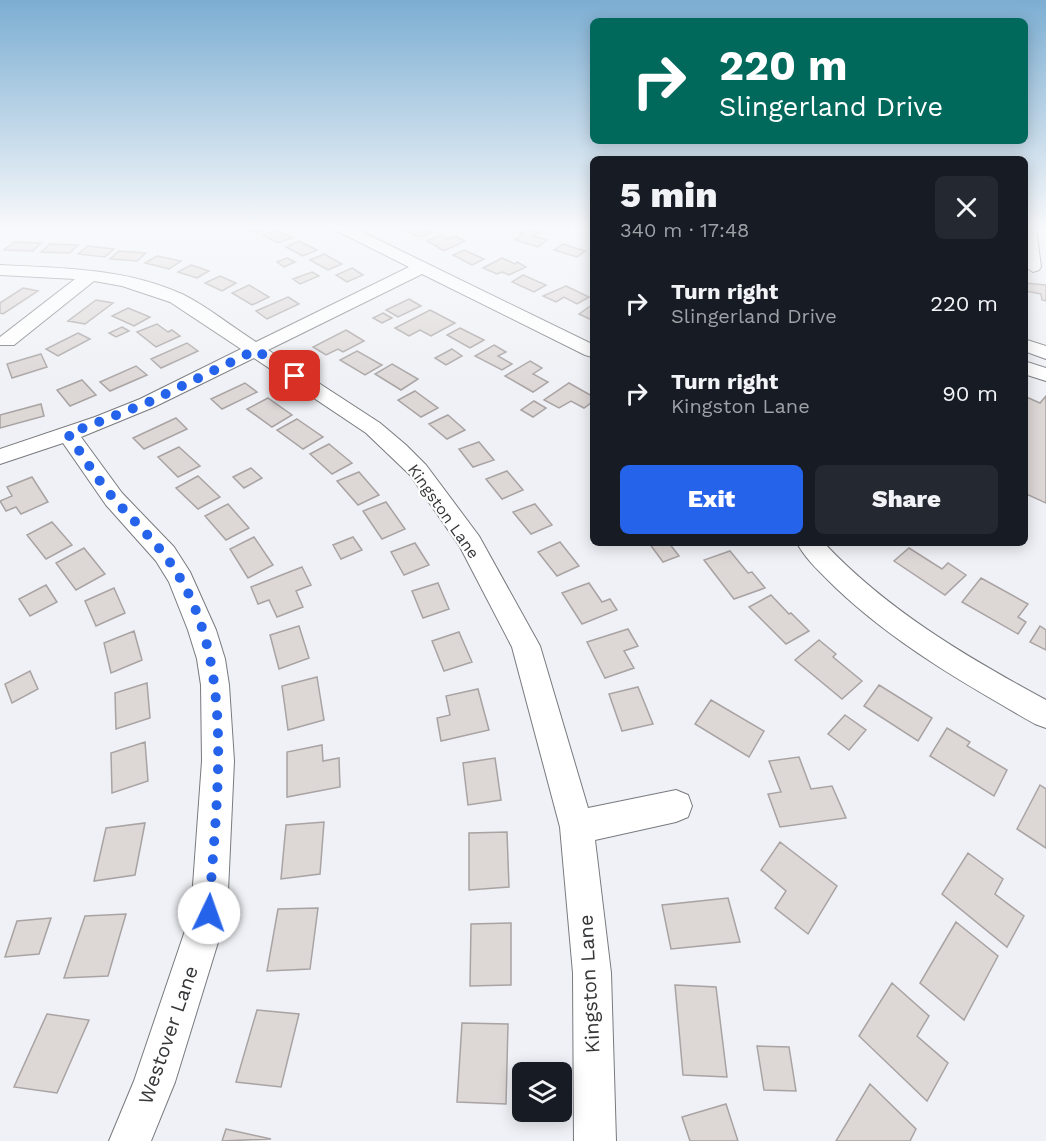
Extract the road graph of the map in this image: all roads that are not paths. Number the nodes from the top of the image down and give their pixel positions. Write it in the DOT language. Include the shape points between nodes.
graph roads {
  1 [pos="86,279"];
  2 [pos="112,279"];
  3 [pos="398,279"];
  4 [pos="447,279"];
  5 [pos="7,341"];
  6 [pos="1028,345"];
  7 [pos="256,350"];
  8 [pos="590,350"];
  9 [pos="1046,352"];
  10 [pos="1028,368"];
  11 [pos="1046,375"];
  12 [pos="68,434"];
  13 [pos="0,457"];
  14 [pos="812,546"];
  15 [pos="1046,715"];
  16 [pos="676,806"];
  17 [pos="577,827"];
  18 [pos="130,1141"];
  19 [pos="595,1141"];
  1 -- 5 [label="street"];
  2 -- 7 [label="street, Kingston Lane" via="176,298"];
  3 -- 7 [label="street"];
  4 -- 8 [label="street"];
  6 -- 9 [label="street"];
  7 -- 12 [label="street" via="147,403"];
  7 -- 17 [label="street, Kingston Lane" via="373,428 398,450 418,470 470,542 525,646"];
  10 -- 11 [label="street"];
  12 -- 13 [label="street"];
  12 -- 18 [label="street, Westover Lane" via="114,499 165,554 181,579 202,630 215,685 218,760 209,913 154,1082"];
  14 -- 15 [label="street" via="844,581 897,625 954,663"];
  16 -- 17 [label="street"];
  17 -- 19 [label="street, Kingston Lane" via="592,973"];
}
